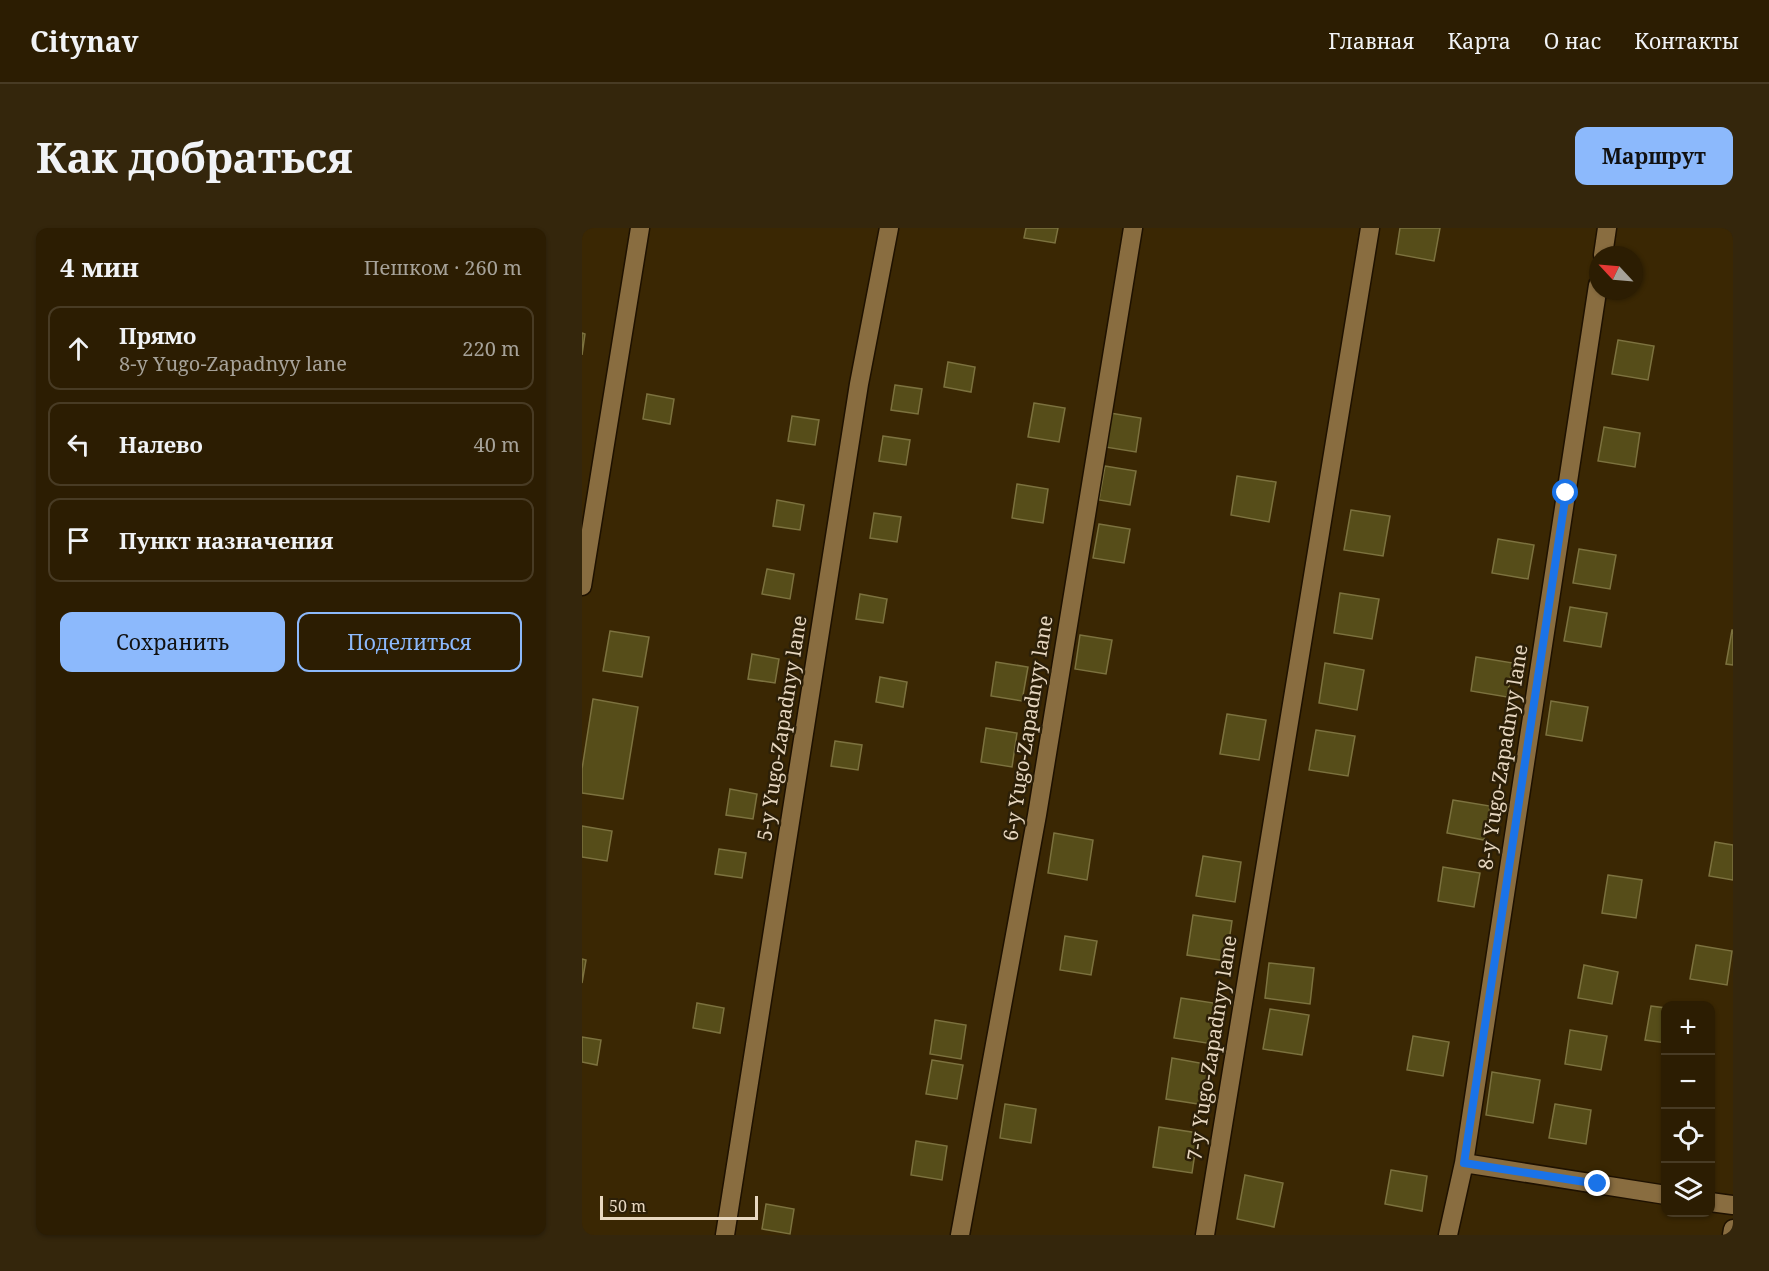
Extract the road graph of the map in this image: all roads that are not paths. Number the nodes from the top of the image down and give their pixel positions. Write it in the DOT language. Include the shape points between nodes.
graph roads {
  1 [pos="640,228"];
  2 [pos="889,228"];
  3 [pos="1132,228"];
  4 [pos="1370,228"];
  5 [pos="1607,228"];
  6 [pos="1604,246"];
  7 [pos="1596,300"];
  8 [pos="582,586"];
  9 [pos="1464,1163"];
  10 [pos="1661,1194"];
  11 [pos="1715,1203"];
  12 [pos="1733,1205"];
  13 [pos="1733,1229"];
  14 [pos="725,1235"];
  15 [pos="960,1235"];
  16 [pos="1205,1235"];
  17 [pos="1448,1235"];
  18 [pos="1732,1235"];
  1 -- 8 [label="street"];
  2 -- 14 [label="street, 5-y Yugo-Zapadnyy lane" via="859,384"];
  3 -- 15 [label="street, 6-y Yugo-Zapadnyy lane" via="1037,815"];
  4 -- 16 [label="street, 7-y Yugo-Zapadnyy lane"];
  5 -- 6 [label="street"];
  7 -- 9 [label="street, 8-y Yugo-Zapadnyy lane"];
  9 -- 10 [label="street"];
  9 -- 17 [label="street, 8-y Yugo-Zapadnyy lane"];
  11 -- 12 [label="street"];
  13 -- 18 [label="street"];
}
